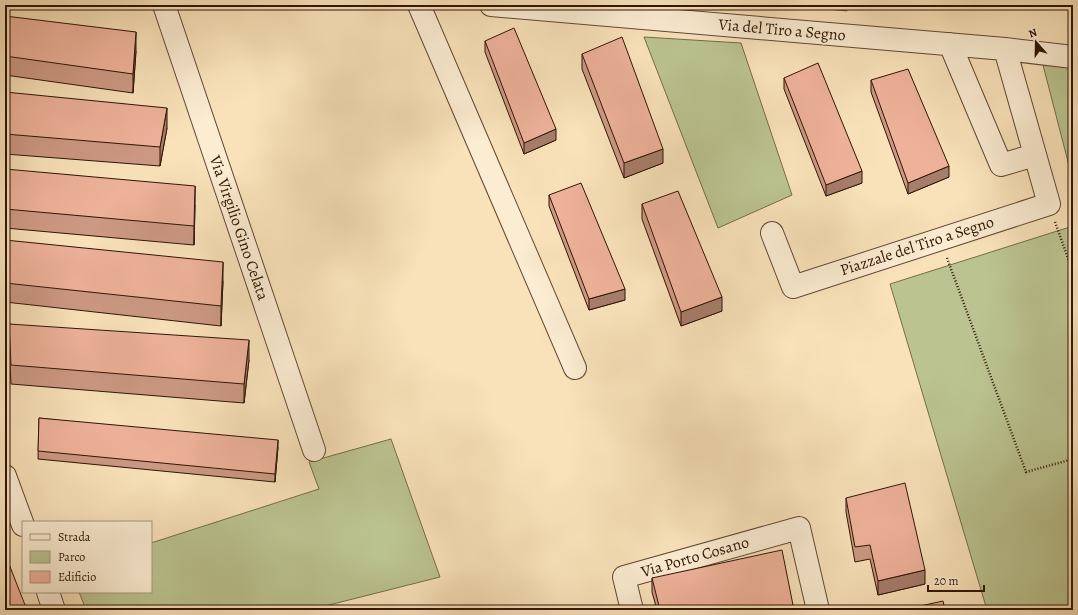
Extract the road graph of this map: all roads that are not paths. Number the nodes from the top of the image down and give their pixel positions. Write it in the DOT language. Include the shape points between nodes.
graph roads {
  1 [pos="164,5"];
  2 [pos="419,5"];
  3 [pos="491,5"];
  4 [pos="950,44"];
  5 [pos="1004,49"];
  6 [pos="1073,57"];
  7 [pos="1035,155"];
  8 [pos="772,233"];
  9 [pos="575,368"];
  10 [pos="314,450"];
  11 [pos="5,476"];
  12 [pos="22,522"];
  13 [pos="48,593"];
  14 [pos="54,610"];
  15 [pos="632,610"];
  16 [pos="818,610"];
  1 -- 10 [label="street, Via Virgilio Gino Celata"];
  2 -- 9 [label="street"];
  3 -- 4 [label="street, Via del Tiro a Segno"];
  4 -- 5 [label="street, Via del Tiro a Segno"];
  4 -- 7 [label="street" via="1001,165"];
  5 -- 6 [label="street, Via del Tiro a Segno"];
  5 -- 7 [label="street"];
  7 -- 8 [label="street, Piazzale del Tiro a Segno" via="1049,204 793,287"];
  11 -- 12 [label="street"];
  13 -- 14 [label="street"];
  15 -- 16 [label="street, Via Porto Cosano" via="624,577 799,528"];
}
